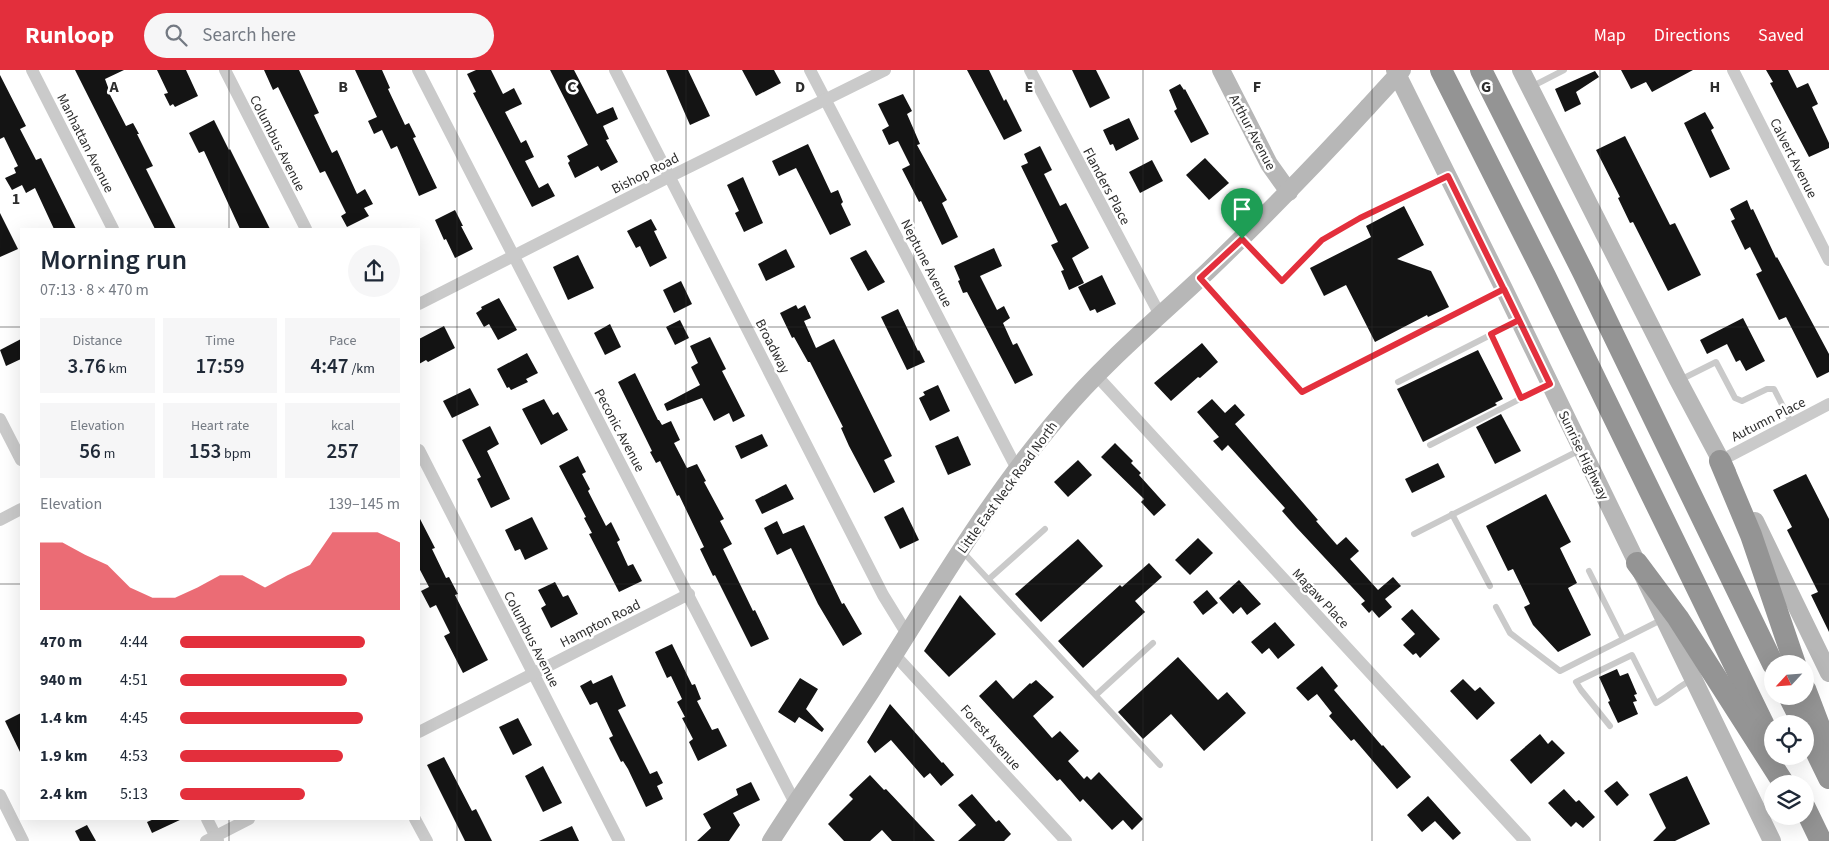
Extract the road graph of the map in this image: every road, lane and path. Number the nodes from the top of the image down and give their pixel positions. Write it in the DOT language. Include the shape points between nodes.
graph roads {
  1 [pos="32,70"];
  2 [pos="225,70"];
  3 [pos="418,70"];
  4 [pos="615,70"];
  5 [pos="810,70"];
  6 [pos="885,70"];
  7 [pos="1030,70"];
  8 [pos="1221,70"];
  9 [pos="1395,70"];
  10 [pos="1402,70"];
  11 [pos="1441,70"];
  12 [pos="1481,70"];
  13 [pos="1521,70"];
  14 [pos="1564,70"];
  15 [pos="1733,70"];
  16 [pos="1530,88"];
  17 [pos="825,100"];
  18 [pos="1448,176"];
  19 [pos="669,177"];
  20 [pos="1289,192"];
  21 [pos="112,228"];
  22 [pos="305,228"];
  23 [pos="1242,239"];
  24 [pos="512,256"];
  25 [pos="1829,260"];
  26 [pos="1200,278"];
  27 [pos="1504,289"];
  28 [pos="420,303"];
  29 [pos="1160,315"];
  30 [pos="1519,320"];
  31 [pos="1491,334"];
  32 [pos="1096,375"];
  33 [pos="1678,380"];
  34 [pos="1398,382"];
  35 [pos="1550,384"];
  36 [pos="1521,398"];
  37 [pos="1829,404"];
  38 [pos="0,419"];
  39 [pos="1792,424"];
  40 [pos="1430,445"];
  41 [pos="1582,450"];
  42 [pos="420,452"];
  43 [pos="20,458"];
  44 [pos="1720,461"];
  45 [pos="1017,469"];
  46 [pos="20,510"];
  47 [pos="1452,514"];
  48 [pos="0,520"];
  49 [pos="1045,529"];
  50 [pos="1414,534"];
  51 [pos="962,550"];
  52 [pos="1637,563"];
  53 [pos="1589,571"];
  54 [pos="989,580"];
  55 [pos="1490,586"];
  56 [pos="689,594"];
  57 [pos="1496,607"];
  58 [pos="1664,619"];
  59 [pos="907,634"];
  60 [pos="1623,639"];
  61 [pos="1153,643"];
  62 [pos="894,654"];
  63 [pos="1769,655"];
  64 [pos="1792,655"];
  65 [pos="1829,673"];
  66 [pos="534,674"];
  67 [pos="1694,678"];
  68 [pos="1096,695"];
  69 [pos="1811,705"];
  70 [pos="1610,726"];
  71 [pos="1764,726"];
  72 [pos="420,731"];
  73 [pos="1814,747"];
  74 [pos="1829,752"];
  75 [pos="1160,765"];
  76 [pos="1778,775"];
  77 [pos="1829,778"];
  78 [pos="0,795"];
  79 [pos="795,803"];
  80 [pos="207,820"];
  81 [pos="247,820"];
  82 [pos="416,820"];
  83 [pos="1810,825"];
  84 [pos="1813,825"];
  85 [pos="213,839"];
  86 [pos="23,841"];
  87 [pos="427,841"];
  88 [pos="619,841"];
  89 [pos="771,841"];
  90 [pos="1066,841"];
  91 [pos="1525,841"];
  92 [pos="1772,841"];
  93 [pos="1820,841"];
  1 -- 21 [label="street, Manhattan Avenue"];
  2 -- 22 [label="street, Columbus Avenue"];
  3 -- 24 [label="street, Peconic Avenue"];
  4 -- 19 [label="street, Broadway"];
  5 -- 17 [label="street, Neptune Avenue"];
  6 -- 17 [label="street, Bishop Road"];
  7 -- 29 [label="street, Flanders Place"];
  8 -- 20 [label="main road, Arthur Avenue" via="1269,164"];
  9 -- 18 [label="main road, Sunrise Highway"];
  10 -- 20 [label="main road, Little East Neck Road North, bridge"];
  11 -- 71 [label="highway"];
  12 -- 63 [label="highway"];
  13 -- 16 [label="main road"];
  14 -- 16 [label="lane"];
  15 -- 25 [label="street, Calvert Avenue"];
  16 -- 33 [label="main road"];
  17 -- 19 [label="street, Bishop Road"];
  17 -- 45 [label="street, Neptune Avenue"];
  18 -- 23 [label="lane" via="1322,240 1282,281"];
  18 -- 27 [label="main road, Sunrise Highway"];
  19 -- 24 [label="street, Bishop Road"];
  19 -- 59 [label="street, Broadway"];
  20 -- 23 [label="main road, Little East Neck Road North"];
  23 -- 26 [label="main road, Little East Neck Road North"];
  24 -- 28 [label="street, Bishop Road"];
  24 -- 56 [label="street, Peconic Avenue"];
  26 -- 27 [label="lane" via="1302,392"];
  26 -- 29 [label="main road, Little East Neck Road North"];
  27 -- 30 [label="main road, Sunrise Highway"];
  29 -- 32 [label="main road, Little East Neck Road North"];
  30 -- 31 [label="lane"];
  30 -- 35 [label="main road, Sunrise Highway"];
  31 -- 34 [label="lane"];
  31 -- 36 [label="lane"];
  32 -- 45 [label="main road, Little East Neck Road North"];
  32 -- 91 [label="street, Magaw Place"];
  33 -- 39 [label="lane" via="1716,362 1735,398 1742,401 1774,389"];
  33 -- 44 [label="main road"];
  35 -- 36 [label="lane"];
  35 -- 41 [label="main road, Sunrise Highway"];
  36 -- 40 [label="lane"];
  37 -- 39 [label="street, Autumn Place"];
  38 -- 43 [label="street"];
  39 -- 44 [label="street, Autumn Place"];
  41 -- 47 [label="lane"];
  41 -- 52 [label="main road, Sunrise Highway"];
  42 -- 66 [label="street, Columbus Avenue"];
  44 -- 64 [label="highway" via="1754,542"];
  44 -- 65 [label="main road" via="1751,514"];
  45 -- 51 [label="main road, Little East Neck Road North"];
  46 -- 48 [label="street"];
  47 -- 50 [label="lane"];
  47 -- 55 [label="lane"];
  49 -- 54 [label="lane"];
  51 -- 54 [label="lane"];
  51 -- 59 [label="main road, Little East Neck Road North"];
  52 -- 58 [label="main road, Sunrise Highway"];
  52 -- 76 [label="highway" via="1678,618"];
  53 -- 60 [label="lane"];
  54 -- 68 [label="lane"];
  56 -- 66 [label="street, Hampton Road"];
  56 -- 79 [label="street, Peconic Avenue"];
  57 -- 60 [label="lane" via="1510,633 1560,671"];
  58 -- 60 [label="lane"];
  58 -- 67 [label="main road, Sunrise Highway"];
  59 -- 62 [label="main road, Little East Neck Road North"];
  61 -- 68 [label="lane"];
  62 -- 79 [label="main road, Little East Neck Road North"];
  62 -- 90 [label="street, Forest Avenue"];
  66 -- 72 [label="street, Hampton Road"];
  66 -- 88 [label="street, Columbus Avenue"];
  67 -- 70 [label="lane" via="1656,703 1632,655 1576,682"];
  67 -- 92 [label="main road, Sunrise Highway"];
  68 -- 75 [label="lane"];
  69 -- 74 [label="highway"];
  73 -- 77 [label="highway"];
  78 -- 86 [label="street"];
  79 -- 89 [label="main road, Little East Neck Road North"];
  80 -- 85 [label="street"];
  81 -- 85 [label="street"];
  82 -- 87 [label="street"];
  83 -- 93 [label="highway"];
  84 -- 93 [label="highway"];
}
